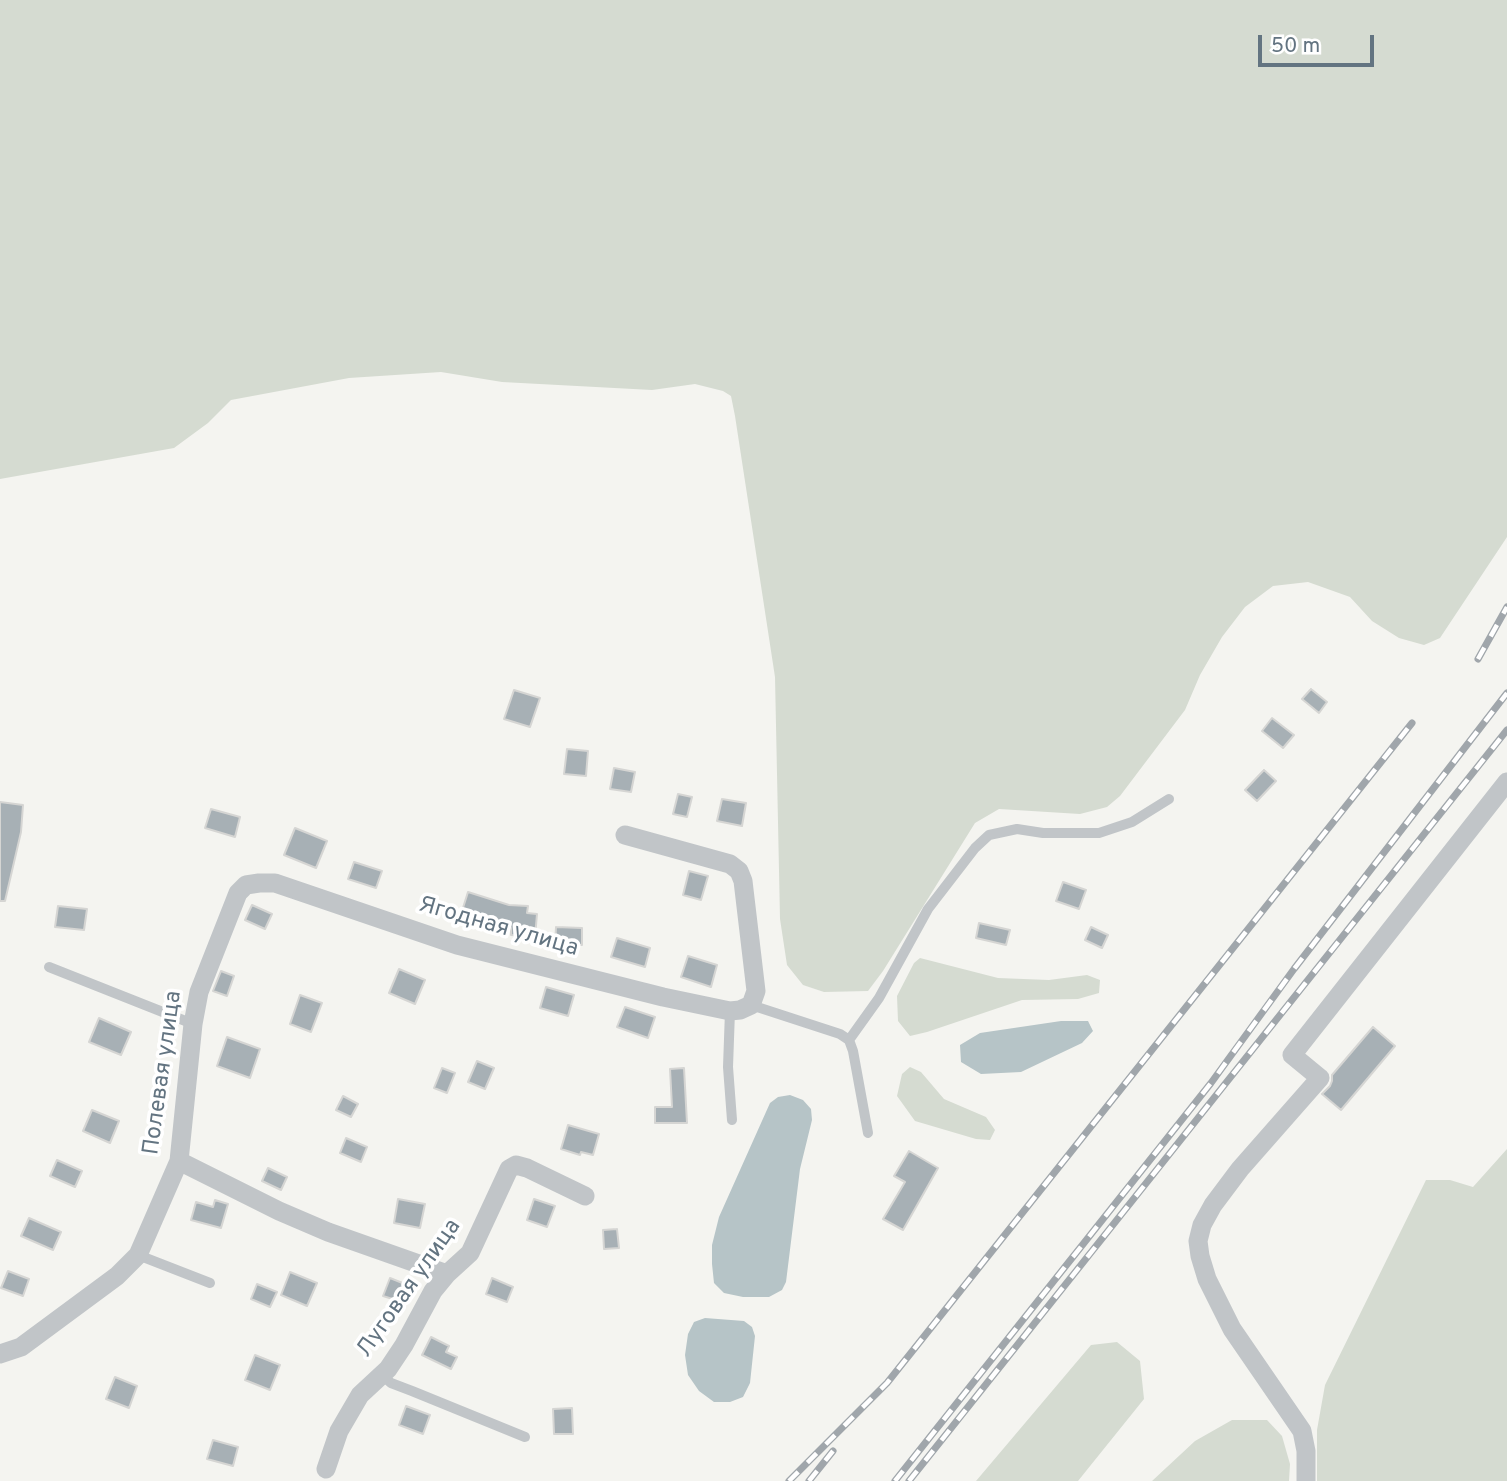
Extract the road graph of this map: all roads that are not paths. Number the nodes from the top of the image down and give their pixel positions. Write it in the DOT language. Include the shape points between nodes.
graph roads {
  1 [pos="1507,782"];
  2 [pos="1169,799"];
  3 [pos="625,835"];
  4 [pos="238,893"];
  5 [pos="49,967"];
  6 [pos="751,1005"];
  7 [pos="730,1011"];
  8 [pos="193,1024"];
  9 [pos="849,1040"];
  10 [pos="732,1120"];
  11 [pos="868,1133"];
  12 [pos="179,1161"];
  13 [pos="585,1196"];
  14 [pos="138,1255"];
  15 [pos="447,1274"];
  16 [pos="210,1283"];
  17 [pos="0,1354"];
  18 [pos="382,1375"];
  19 [pos="525,1437"];
  20 [pos="326,1469"];
  21 [pos="1306,1481"];
  1 -- 21 [label="street" via="1292,1055 1320,1078 1240,1169 1202,1225 1198,1241 1207,1279 1232,1329 1302,1431"];
  2 -- 9 [label="lane" via="1132,822 1098,833 1017,829 989,835 928,909"];
  3 -- 6 [label="street" via="730,864 738,871 743,881 755,991"];
  4 -- 7 [label="street, Ягодная улица" via="246,885 275,883 457,945"];
  4 -- 8 [label="street, Полевая улица" via="198,992"];
  5 -- 8 [label="lane"];
  6 -- 7 [label="street, Ягодная улица"];
  6 -- 9 [label="lane"];
  7 -- 10 [label="lane"];
  8 -- 12 [label="street, Полевая улица"];
  9 -- 11 [label="lane"];
  12 -- 14 [label="street, Полевая улица"];
  12 -- 15 [label="street" via="328,1232"];
  13 -- 15 [label="street, Луговая улица" via="516,1165 509,1169 470,1253"];
  14 -- 16 [label="lane"];
  14 -- 17 [label="street, Полевая улица" via="117,1276 21,1346"];
  15 -- 18 [label="street, Луговая улица"];
  18 -- 19 [label="lane"];
  18 -- 20 [label="street, Луговая улица" via="360,1395 339,1432"];
}
